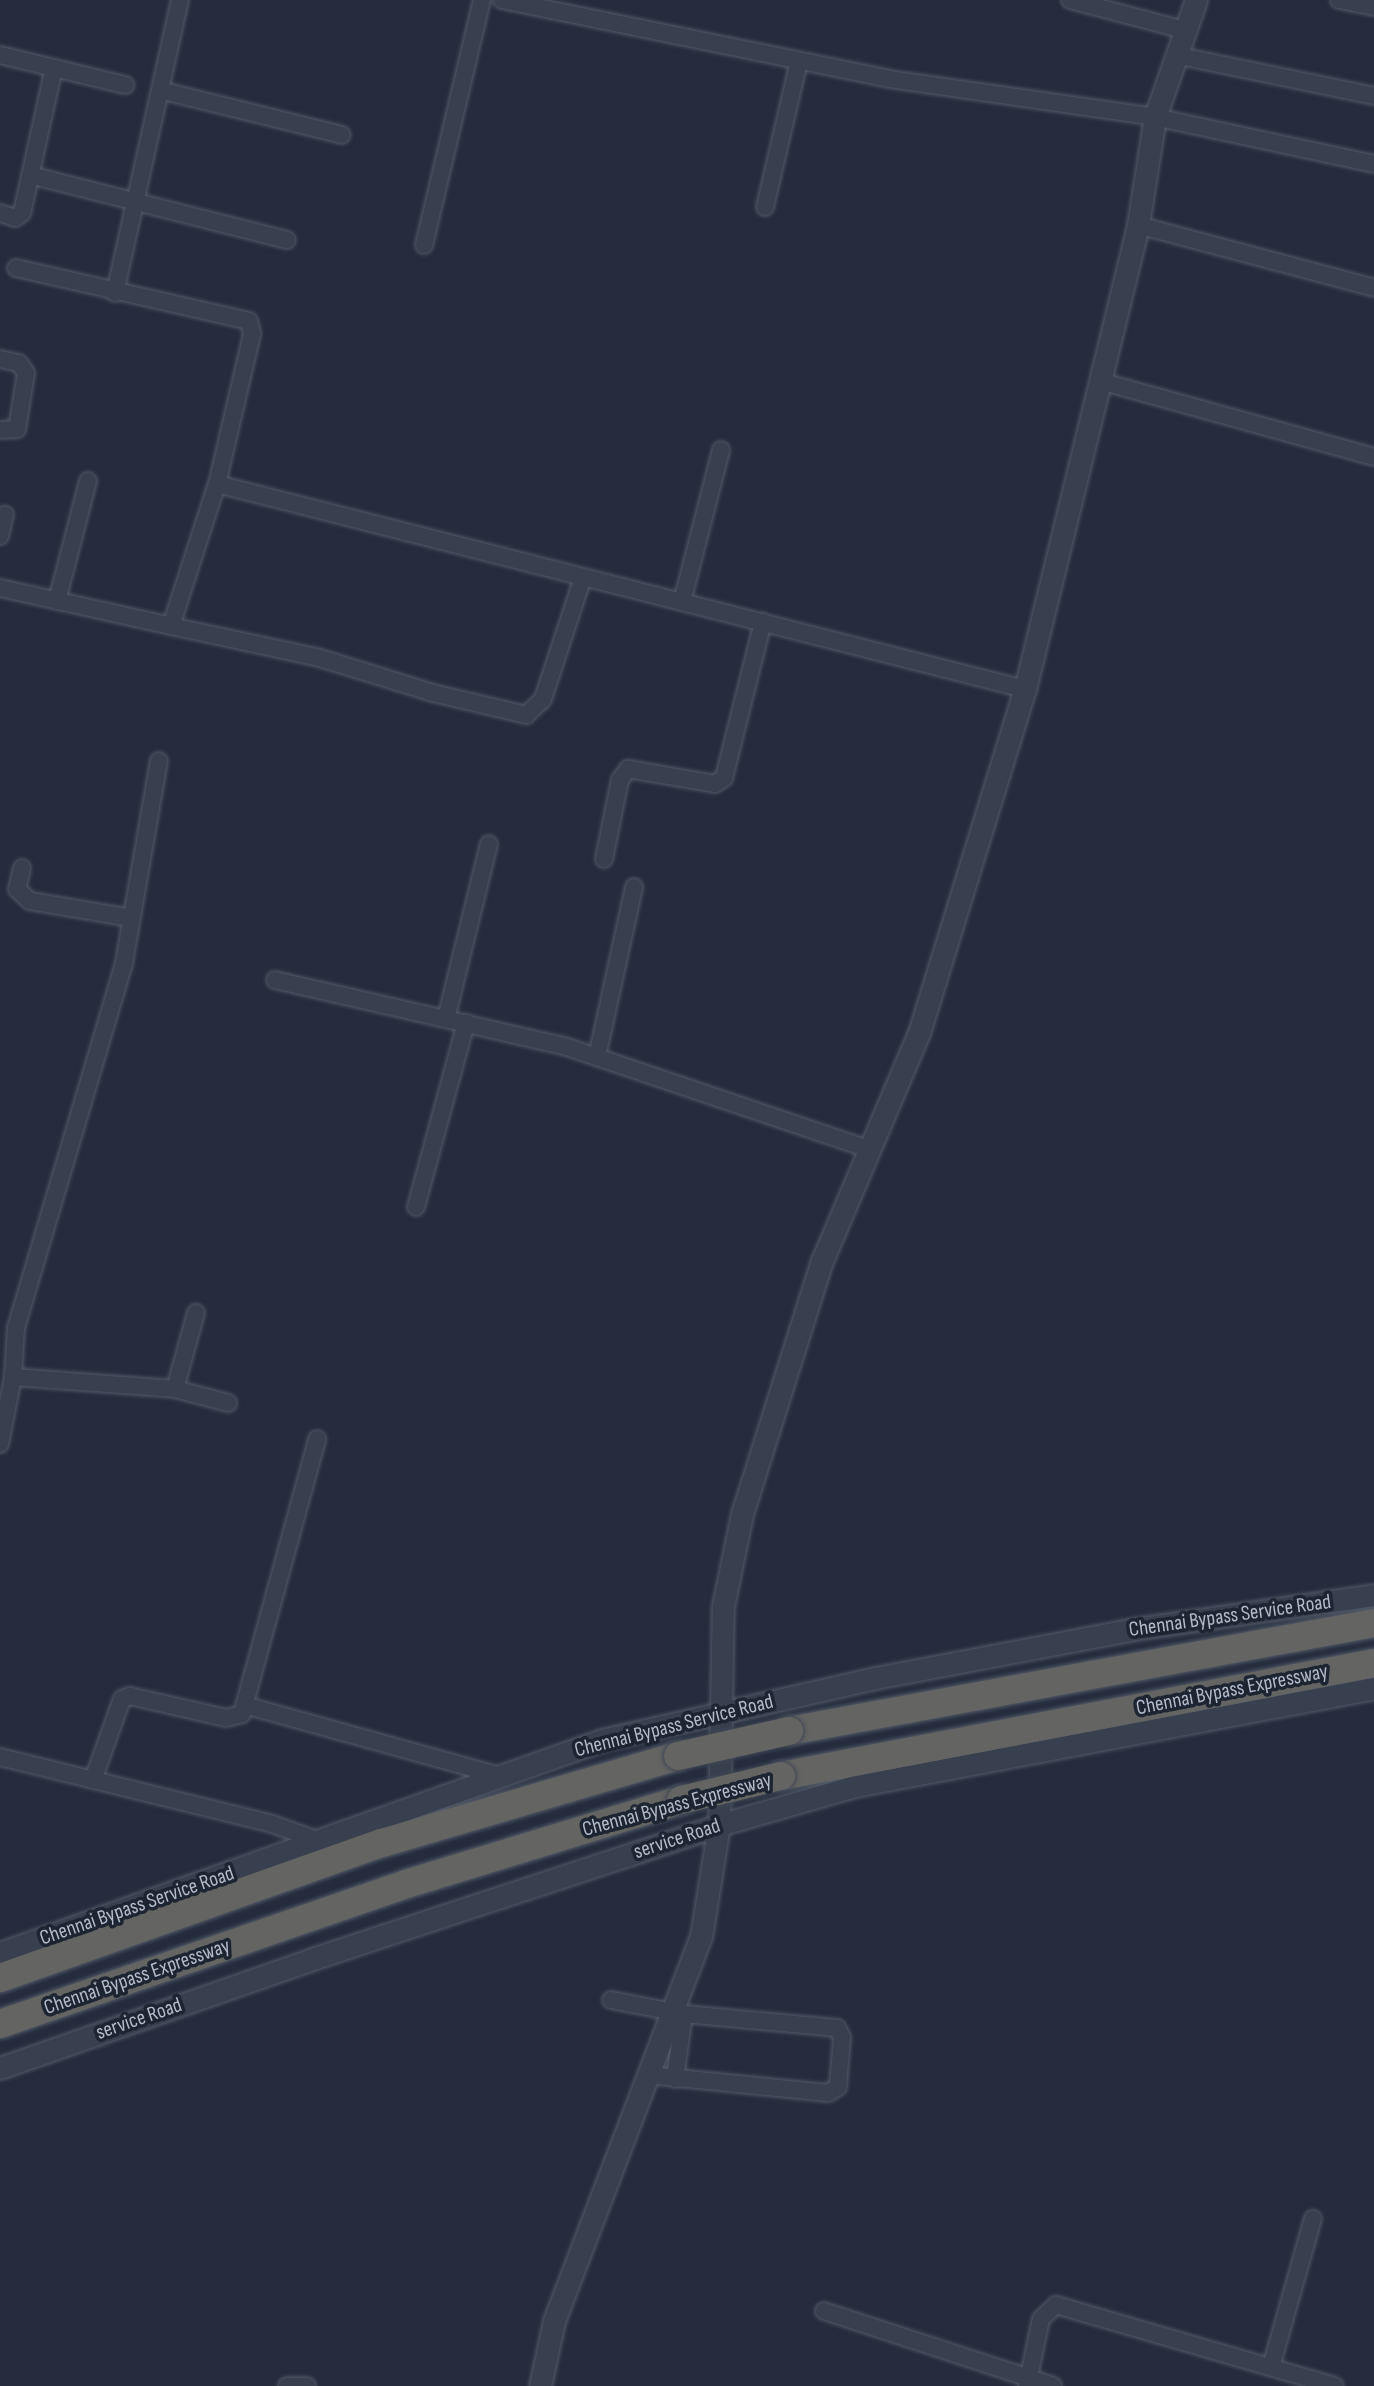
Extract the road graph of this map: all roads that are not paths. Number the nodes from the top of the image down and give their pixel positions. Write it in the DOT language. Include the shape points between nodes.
graph roads {
  1 [pos="180,0"];
  2 [pos="482,0"];
  3 [pos="502,0"];
  4 [pos="1070,0"];
  5 [pos="1196,0"];
  6 [pos="1339,0"];
  7 [pos="1374,7"];
  8 [pos="1184,30"];
  9 [pos="0,55"];
  10 [pos="1175,55"];
  11 [pos="799,61"];
  12 [pos="54,68"];
  13 [pos="125,85"];
  14 [pos="163,92"];
  15 [pos="1374,96"];
  16 [pos="1155,117"];
  17 [pos="342,135"];
  18 [pos="1374,163"];
  19 [pos="30,175"];
  20 [pos="135,201"];
  21 [pos="765,207"];
  22 [pos="0,213"];
  23 [pos="1138,225"];
  24 [pos="287,240"];
  25 [pos="424,245"];
  26 [pos="16,268"];
  27 [pos="1374,288"];
  28 [pos="115,293"];
  29 [pos="0,359"];
  30 [pos="1100,381"];
  31 [pos="0,430"];
  32 [pos="721,450"];
  33 [pos="1374,457"];
  34 [pos="88,481"];
  35 [pos="217,484"];
  36 [pos="5,514"];
  37 [pos="0,536"];
  38 [pos="583,577"];
  39 [pos="0,589"];
  40 [pos="57,601"];
  41 [pos="682,602"];
  42 [pos="762,622"];
  43 [pos="171,626"];
  44 [pos="1025,689"];
  45 [pos="159,761"];
  46 [pos="489,844"];
  47 [pos="604,859"];
  48 [pos="22,868"];
  49 [pos="634,887"];
  50 [pos="132,918"];
  51 [pos="275,980"];
  52 [pos="446,1019"];
  53 [pos="466,1023"];
  54 [pos="597,1057"];
  55 [pos="868,1149"];
  56 [pos="416,1207"];
  57 [pos="197,1313"];
  58 [pos="13,1377"];
  59 [pos="175,1389"];
  60 [pos="228,1403"];
  61 [pos="3,1410"];
  62 [pos="317,1438"];
  63 [pos="0,1444"];
  64 [pos="1374,1595"];
  65 [pos="1374,1623"];
  66 [pos="1374,1663"];
  67 [pos="1374,1688"];
  68 [pos="248,1706"];
  69 [pos="719,1715"];
  70 [pos="0,1757"];
  71 [pos="500,1776"];
  72 [pos="93,1780"];
  73 [pos="719,1825"];
  74 [pos="320,1841"];
  75 [pos="0,1953"];
  76 [pos="0,1978"];
  77 [pos="611,2000"];
  78 [pos="677,2013"];
  79 [pos="0,2024"];
  80 [pos="0,2068"];
  81 [pos="648,2075"];
  82 [pos="675,2079"];
  83 [pos="1313,2220"];
  84 [pos="824,2311"];
  85 [pos="1271,2367"];
  86 [pos="1028,2383"];
  87 [pos="286,2386"];
  88 [pos="307,2386"];
  89 [pos="540,2386"];
  90 [pos="1053,2386"];
  91 [pos="1334,2386"];
  1 -- 14 [label="street"];
  2 -- 25 [label="street"];
  3 -- 11 [label="street"];
  4 -- 8 [label="street"];
  5 -- 8 [label="street"];
  6 -- 7 [label="street"];
  8 -- 10 [label="street"];
  9 -- 12 [label="street"];
  10 -- 15 [label="street"];
  10 -- 16 [label="street"];
  11 -- 16 [label="street" via="889,79"];
  11 -- 21 [label="street"];
  12 -- 13 [label="street"];
  12 -- 19 [label="street"];
  14 -- 17 [label="street"];
  14 -- 20 [label="street"];
  16 -- 18 [label="street"];
  16 -- 23 [label="street"];
  19 -- 20 [label="street"];
  19 -- 22 [label="street" via="22,213 15,218"];
  20 -- 24 [label="street"];
  20 -- 28 [label="street"];
  23 -- 27 [label="street"];
  23 -- 30 [label="street"];
  26 -- 28 [label="street"];
  28 -- 35 [label="street" via="243,318 253,326"];
  29 -- 31 [label="street" via="19,363 26,373 17,429"];
  30 -- 33 [label="street"];
  30 -- 44 [label="street"];
  32 -- 41 [label="street"];
  34 -- 40 [label="street"];
  35 -- 38 [label="street"];
  35 -- 43 [label="street"];
  36 -- 37 [label="street"];
  38 -- 41 [label="street"];
  38 -- 43 [label="street" via="544,699 526,715 433,693 320,658"];
  39 -- 40 [label="street"];
  40 -- 43 [label="street"];
  41 -- 42 [label="street"];
  42 -- 44 [label="street"];
  42 -- 47 [label="street" via="724,778 715,784 628,769 621,780"];
  44 -- 55 [label="street" via="919,1033"];
  45 -- 50 [label="street"];
  46 -- 52 [label="street"];
  48 -- 50 [label="street" via="17,889 30,901"];
  49 -- 54 [label="street"];
  50 -- 58 [label="street" via="124,963 16,1328"];
  51 -- 52 [label="street"];
  52 -- 53 [label="street"];
  53 -- 54 [label="street"];
  53 -- 56 [label="street"];
  54 -- 55 [label="street"];
  55 -- 69 [label="street" via="822,1261 742,1514 723,1605"];
  57 -- 59 [label="street"];
  58 -- 59 [label="street"];
  58 -- 61 [label="street"];
  59 -- 60 [label="street"];
  61 -- 63 [label="street"];
  62 -- 68 [label="street"];
  64 -- 69 [label="street, Chennai Bypass Service Road" via="1135,1629 876,1678"];
  65 -- 76 [label="highway, Chennai Bypass Expressway, bridge" via="789,1731 678,1756 382,1843"];
  66 -- 79 [label="highway, Chennai Bypass Expressway, bridge" via="781,1776 681,1800 406,1884"];
  67 -- 73 [label="street, service Road" via="855,1786"];
  68 -- 71 [label="street"];
  68 -- 72 [label="street" via="242,1714 226,1718 130,1696 122,1699"];
  69 -- 71 [label="street, Chennai Bypass Service Road" via="602,1740"];
  69 -- 73 [label="street"];
  70 -- 72 [label="street"];
  71 -- 74 [label="street, Chennai Bypass Service Road"];
  72 -- 74 [label="street" via="272,1824"];
  73 -- 78 [label="street" via="701,1937"];
  73 -- 80 [label="street, service Road" via="328,1953"];
  74 -- 75 [label="street, Chennai Bypass Service Road"];
  77 -- 78 [label="street"];
  78 -- 81 [label="street"];
  78 -- 82 [label="street"];
  78 -- 82 [label="street" via="837,2028 842,2037 838,2087 828,2093"];
  81 -- 82 [label="street"];
  81 -- 89 [label="street" via="554,2321"];
  83 -- 85 [label="street"];
  84 -- 86 [label="street"];
  85 -- 86 [label="street" via="1056,2305 1041,2319"];
  85 -- 91 [label="street"];
  86 -- 90 [label="street"];
  87 -- 88 [label="street"];
}
